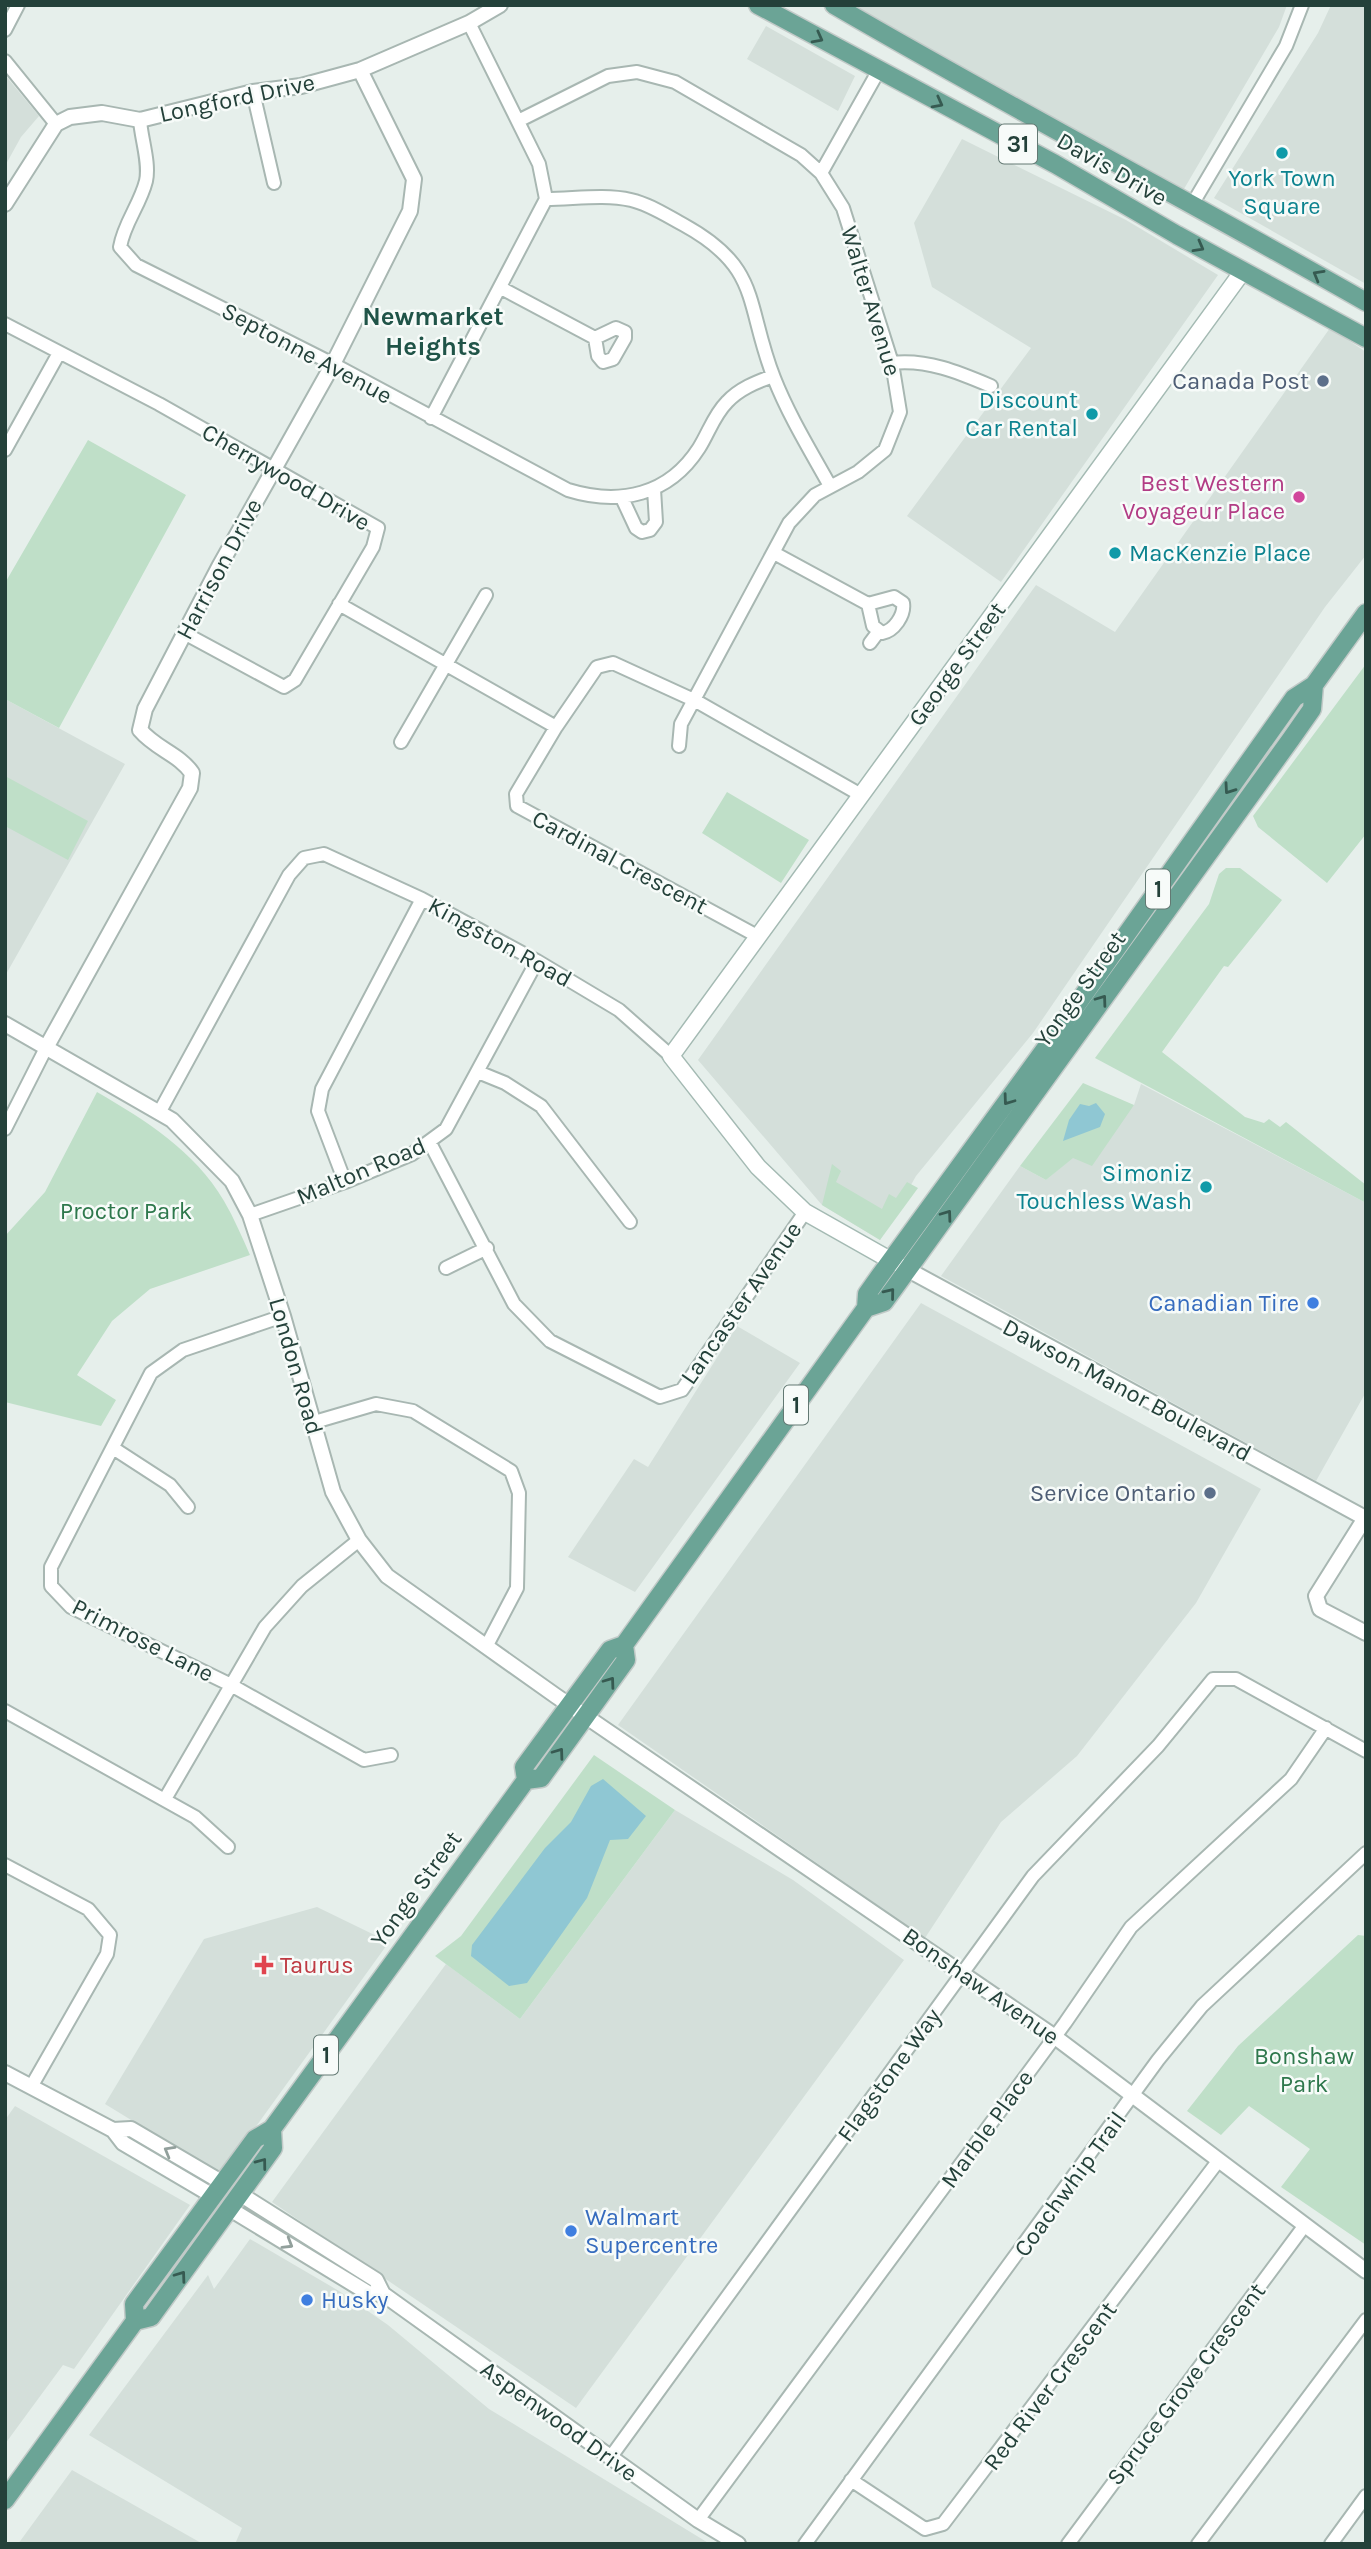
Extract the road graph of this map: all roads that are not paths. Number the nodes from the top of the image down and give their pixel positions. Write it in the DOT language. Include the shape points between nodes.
graph roads {
  1 [pos="18,5"];
  2 [pos="500,5"];
  3 [pos="758,5"];
  4 [pos="834,5"];
  5 [pos="1302,5"];
  6 [pos="468,23"];
  7 [pos="5,30"];
  8 [pos="5,61"];
  9 [pos="360,69"];
  10 [pos="878,70"];
  11 [pos="253,92"];
  12 [pos="140,120"];
  13 [pos="520,120"];
  14 [pos="56,124"];
  15 [pos="821,173"];
  16 [pos="274,183"];
  17 [pos="546,199"];
  18 [pos="1193,203"];
  19 [pos="5,204"];
  20 [pos="1243,271"];
  21 [pos="501,288"];
  22 [pos="1366,302"];
  23 [pos="5,324"];
  24 [pos="595,338"];
  25 [pos="1366,338"];
  26 [pos="59,353"];
  27 [pos="892,363"];
  28 [pos="333,365"];
  29 [pos="773,376"];
  30 [pos="990,386"];
  31 [pos="431,418"];
  32 [pos="5,450"];
  33 [pos="274,470"];
  34 [pos="830,486"];
  35 [pos="654,489"];
  36 [pos="622,498"];
  37 [pos="774,553"];
  38 [pos="486,595"];
  39 [pos="339,604"];
  40 [pos="868,604"];
  41 [pos="1366,613"];
  42 [pos="879,631"];
  43 [pos="184,633"];
  44 [pos="870,643"];
  45 [pos="446,664"];
  46 [pos="1314,685"];
  47 [pos="696,701"];
  48 [pos="556,727"];
  49 [pos="401,742"];
  50 [pos="679,746"];
  51 [pos="861,795"];
  52 [pos="422,899"];
  53 [pos="759,937"];
  54 [pos="537,961"];
  55 [pos="5,1024"];
  56 [pos="47,1046"];
  57 [pos="671,1056"];
  58 [pos="478,1072"];
  59 [pos="159,1113"];
  60 [pos="5,1129"];
  61 [pos="430,1143"];
  62 [pos="345,1182"];
  63 [pos="805,1212"];
  64 [pos="250,1215"];
  65 [pos="630,1222"];
  66 [pos="487,1248"];
  67 [pos="890,1260"];
  68 [pos="446,1268"];
  69 [pos="907,1270"];
  70 [pos="866,1308"];
  71 [pos="284,1317"];
  72 [pos="311,1423"];
  73 [pos="113,1448"];
  74 [pos="188,1507"];
  75 [pos="1366,1518"];
  76 [pos="359,1541"];
  77 [pos="1366,1633"];
  78 [pos="624,1646"];
  79 [pos="486,1647"];
  80 [pos="231,1685"];
  81 [pos="569,1705"];
  82 [pos="5,1711"];
  83 [pos="586,1716"];
  84 [pos="1326,1728"];
  85 [pos="1366,1751"];
  86 [pos="391,1755"];
  87 [pos="526,1780"];
  88 [pos="165,1799"];
  89 [pos="228,1847"];
  90 [pos="1363,1861"];
  91 [pos="5,1865"];
  92 [pos="962,1973"];
  93 [pos="1055,2037"];
  94 [pos="5,2073"];
  95 [pos="31,2087"];
  96 [pos="1135,2097"];
  97 [pos="272,2129"];
  98 [pos="1219,2160"];
  99 [pos="218,2189"];
  100 [pos="235,2202"];
  101 [pos="1305,2225"];
  102 [pos="1366,2271"];
  103 [pos="1366,2320"];
  104 [pos="135,2321"];
  105 [pos="610,2458"];
  106 [pos="852,2480"];
  107 [pos="1366,2496"];
  108 [pos="5,2500"];
  109 [pos="698,2519"];
  110 [pos="738,2544"];
  111 [pos="805,2544"];
  112 [pos="1068,2544"];
  113 [pos="1198,2544"];
  114 [pos="1331,2544"];
  1 -- 7 [label="street"];
  2 -- 6 [label="street, Longford Drive"];
  3 -- 10 [label="main road, Davis Drive / 31, one-way"];
  4 -- 18 [label="main road, Davis Drive / 31" via="1043,125"];
  5 -- 18 [label="street" via="1286,46"];
  6 -- 9 [label="street, Longford Drive"];
  6 -- 13 [label="street"];
  8 -- 14 [label="street"];
  9 -- 11 [label="street, Longford Drive" via="301,86"];
  9 -- 28 [label="street, Harrison Drive" via="414,179 410,211"];
  10 -- 15 [label="street"];
  10 -- 20 [label="main road, Davis Drive / 31, one-way" via="1055,163"];
  11 -- 12 [label="street, Longford Drive"];
  11 -- 16 [label="street"];
  12 -- 14 [label="street, Longford Drive" via="102,113 70,117"];
  12 -- 28 [label="street, Septonne Avenue" via="147,177 122,231 120,247 136,265"];
  13 -- 15 [label="street, Walter Avenue" via="608,76 638,72 675,82 801,155"];
  13 -- 17 [label="street" via="539,164"];
  14 -- 19 [label="street"];
  15 -- 27 [label="street, Walter Avenue" via="843,208"];
  17 -- 21 [label="street"];
  17 -- 29 [label="street" via="638,201 718,246 742,274"];
  22 -- 18 [label="main road, Davis Drive / 31, one-way"];
  20 -- 25 [label="main road, Davis Drive / 31"];
  20 -- 51 [label="main road, George Street"];
  21 -- 24 [label="street"];
  21 -- 31 [label="street"];
  23 -- 26 [label="street, Cherrywood Drive"];
  24 -- 24 [label="street" via="601,367 613,359 625,332 613,329"];
  26 -- 32 [label="street"];
  26 -- 33 [label="street, Cherrywood Drive"];
  27 -- 30 [label="street" via="916,361"];
  27 -- 34 [label="street, Walter Avenue" via="900,412 892,437 873,461"];
  28 -- 31 [label="street, Septonne Avenue"];
  28 -- 33 [label="street, Harrison Drive"];
  29 -- 34 [label="street"];
  29 -- 35 [label="street, Septonne Avenue" via="728,400 691,459"];
  31 -- 36 [label="street, Septonne Avenue" via="568,490"];
  33 -- 39 [label="street, Cherrywood Drive" via="378,528 373,547"];
  33 -- 43 [label="street, Harrison Drive"];
  34 -- 37 [label="street, Walter Avenue" via="800,509"];
  35 -- 36 [label="street, Septonne Avenue"];
  35 -- 36 [label="street" via="656,522 650,530 642,532 636,527"];
  37 -- 40 [label="street"];
  37 -- 47 [label="street, Walter Avenue"];
  38 -- 45 [label="street"];
  39 -- 43 [label="street, Cherrywood Drive" via="295,680 284,687"];
  39 -- 45 [label="street"];
  40 -- 42 [label="street"];
  40 -- 42 [label="street" via="894,597 904,606 891,630"];
  41 -- 46 [label="main road, Yonge Street / 1"];
  42 -- 44 [label="street"];
  43 -- 56 [label="street, Harrison Drive" via="139,730 153,745 184,762 192,773 190,788"];
  45 -- 48 [label="street"];
  45 -- 49 [label="street"];
  46 -- 67 [label="main road, Yonge Street / 1, one-way" via="1294,698"];
  69 -- 46 [label="main road, Yonge Street / 1, one-way" via="1312,709"];
  47 -- 48 [label="street, Cardinal Crescent" via="613,663 597,667"];
  47 -- 50 [label="street, Walter Avenue" via="681,724"];
  47 -- 51 [label="street, Cardinal Crescent"];
  48 -- 53 [label="street, Cardinal Crescent" via="516,794 517,806"];
  51 -- 53 [label="main road, George Street"];
  52 -- 54 [label="street, Kingston Road"];
  52 -- 59 [label="street, Kingston Road" via="324,854 303,858 289,875"];
  52 -- 62 [label="street" via="322,1089 318,1111"];
  53 -- 57 [label="main road, George Street"];
  54 -- 57 [label="street, Kingston Road" via="619,1010"];
  54 -- 58 [label="street, Malton Road"];
  55 -- 56 [label="street, London Road"];
  56 -- 59 [label="street, London Road"];
  56 -- 60 [label="street"];
  57 -- 63 [label="main road, Kingston Road" via="758,1167"];
  58 -- 61 [label="street, Malton Road" via="446,1129"];
  58 -- 65 [label="street" via="541,1106"];
  59 -- 64 [label="street, London Road" via="172,1120 232,1181"];
  61 -- 62 [label="street, Malton Road"];
  61 -- 66 [label="street, Lancaster Avenue"];
  62 -- 64 [label="street, Malton Road"];
  63 -- 66 [label="street, Lancaster Avenue" via="682,1390 660,1397 550,1341 514,1304"];
  63 -- 67 [label="main road, Kingston Road"];
  64 -- 71 [label="street, London Road"];
  66 -- 68 [label="street"];
  67 -- 69 [label="street, Dawson Manor Boulevard"];
  67 -- 70 [label="main road, Yonge Street / 1" via="867,1294"];
  70 -- 69 [label="main road, Yonge Street / 1, one-way" via="884,1302"];
  69 -- 75 [label="street, Dawson Manor Boulevard"];
  70 -- 78 [label="main road, Yonge Street / 1"];
  71 -- 72 [label="street, London Road"];
  71 -- 73 [label="street, Primrose Lane" via="183,1350 151,1373"];
  72 -- 76 [label="street, London Road" via="332,1492"];
  72 -- 79 [label="street" via="376,1404 413,1411 511,1471 519,1493 517,1588"];
  73 -- 74 [label="street" via="170,1485"];
  73 -- 80 [label="street, Primrose Lane" via="51,1567 51,1586 71,1607"];
  75 -- 77 [label="street" via="1315,1596 1320,1609"];
  76 -- 79 [label="street, London Road" via="387,1576"];
  76 -- 80 [label="street" via="302,1586 274,1616"];
  78 -- 81 [label="main road, Yonge Street / 1" via="610,1650"];
  83 -- 78 [label="main road, Yonge Street / 1, one-way" via="626,1661"];
  79 -- 81 [label="street, London Road"];
  80 -- 86 [label="street, Primrose Lane" via="364,1760"];
  80 -- 88 [label="street"];
  81 -- 83 [label="street, London Road"];
  81 -- 87 [label="main road, Yonge Street / 1" via="524,1767"];
  82 -- 88 [label="street"];
  87 -- 83 [label="main road, Yonge Street / 1, one-way" via="541,1778"];
  83 -- 92 [label="street, Bonshaw Avenue"];
  84 -- 85 [label="street, Flagstone Way"];
  84 -- 92 [label="street, Flagstone Way" via="1236,1679 1213,1679 1140,1765 1033,1876"];
  84 -- 93 [label="street, Marble Place" via="1291,1779 1131,1927"];
  87 -- 97 [label="main road, Yonge Street / 1"];
  88 -- 89 [label="street" via="195,1817"];
  90 -- 96 [label="street, Coachwhip Trail" via="1202,2006"];
  91 -- 95 [label="street" via="88,1909 110,1935 107,1954"];
  92 -- 93 [label="street, Bonshaw Avenue"];
  92 -- 105 [label="street, Flagstone Way"];
  93 -- 96 [label="street, Bonshaw Avenue"];
  93 -- 109 [label="street, Marble Place"];
  94 -- 95 [label="street"];
  95 -- 99 [label="street" via="113,2130 123,2143"];
  96 -- 98 [label="street, Bonshaw Avenue"];
  96 -- 106 [label="street, Coachwhip Trail"];
  97 -- 99 [label="main road, Yonge Street / 1" via="255,2139"];
  100 -- 97 [label="main road, Yonge Street / 1, one-way" via="273,2148"];
  98 -- 101 [label="street, Bonshaw Avenue"];
  98 -- 106 [label="street, Red River Crescent" via="943,2524 925,2529"];
  99 -- 100 [label="street"];
  99 -- 104 [label="main road, Yonge Street / 1" via="134,2304"];
  104 -- 100 [label="main road, Yonge Street / 1, one-way" via="151,2317"];
  100 -- 105 [label="street, Aspenwood Drive" via="368,2294 383,2294"];
  101 -- 102 [label="street, Bonshaw Avenue"];
  101 -- 112 [label="street, Spruce Grove Crescent"];
  103 -- 113 [label="street"];
  104 -- 108 [label="main road, Yonge Street / 1"];
  105 -- 109 [label="street, Aspenwood Drive"];
  106 -- 111 [label="street, Coachwhip Trail"];
  107 -- 114 [label="street"];
  109 -- 110 [label="street, Aspenwood Drive"];
}
